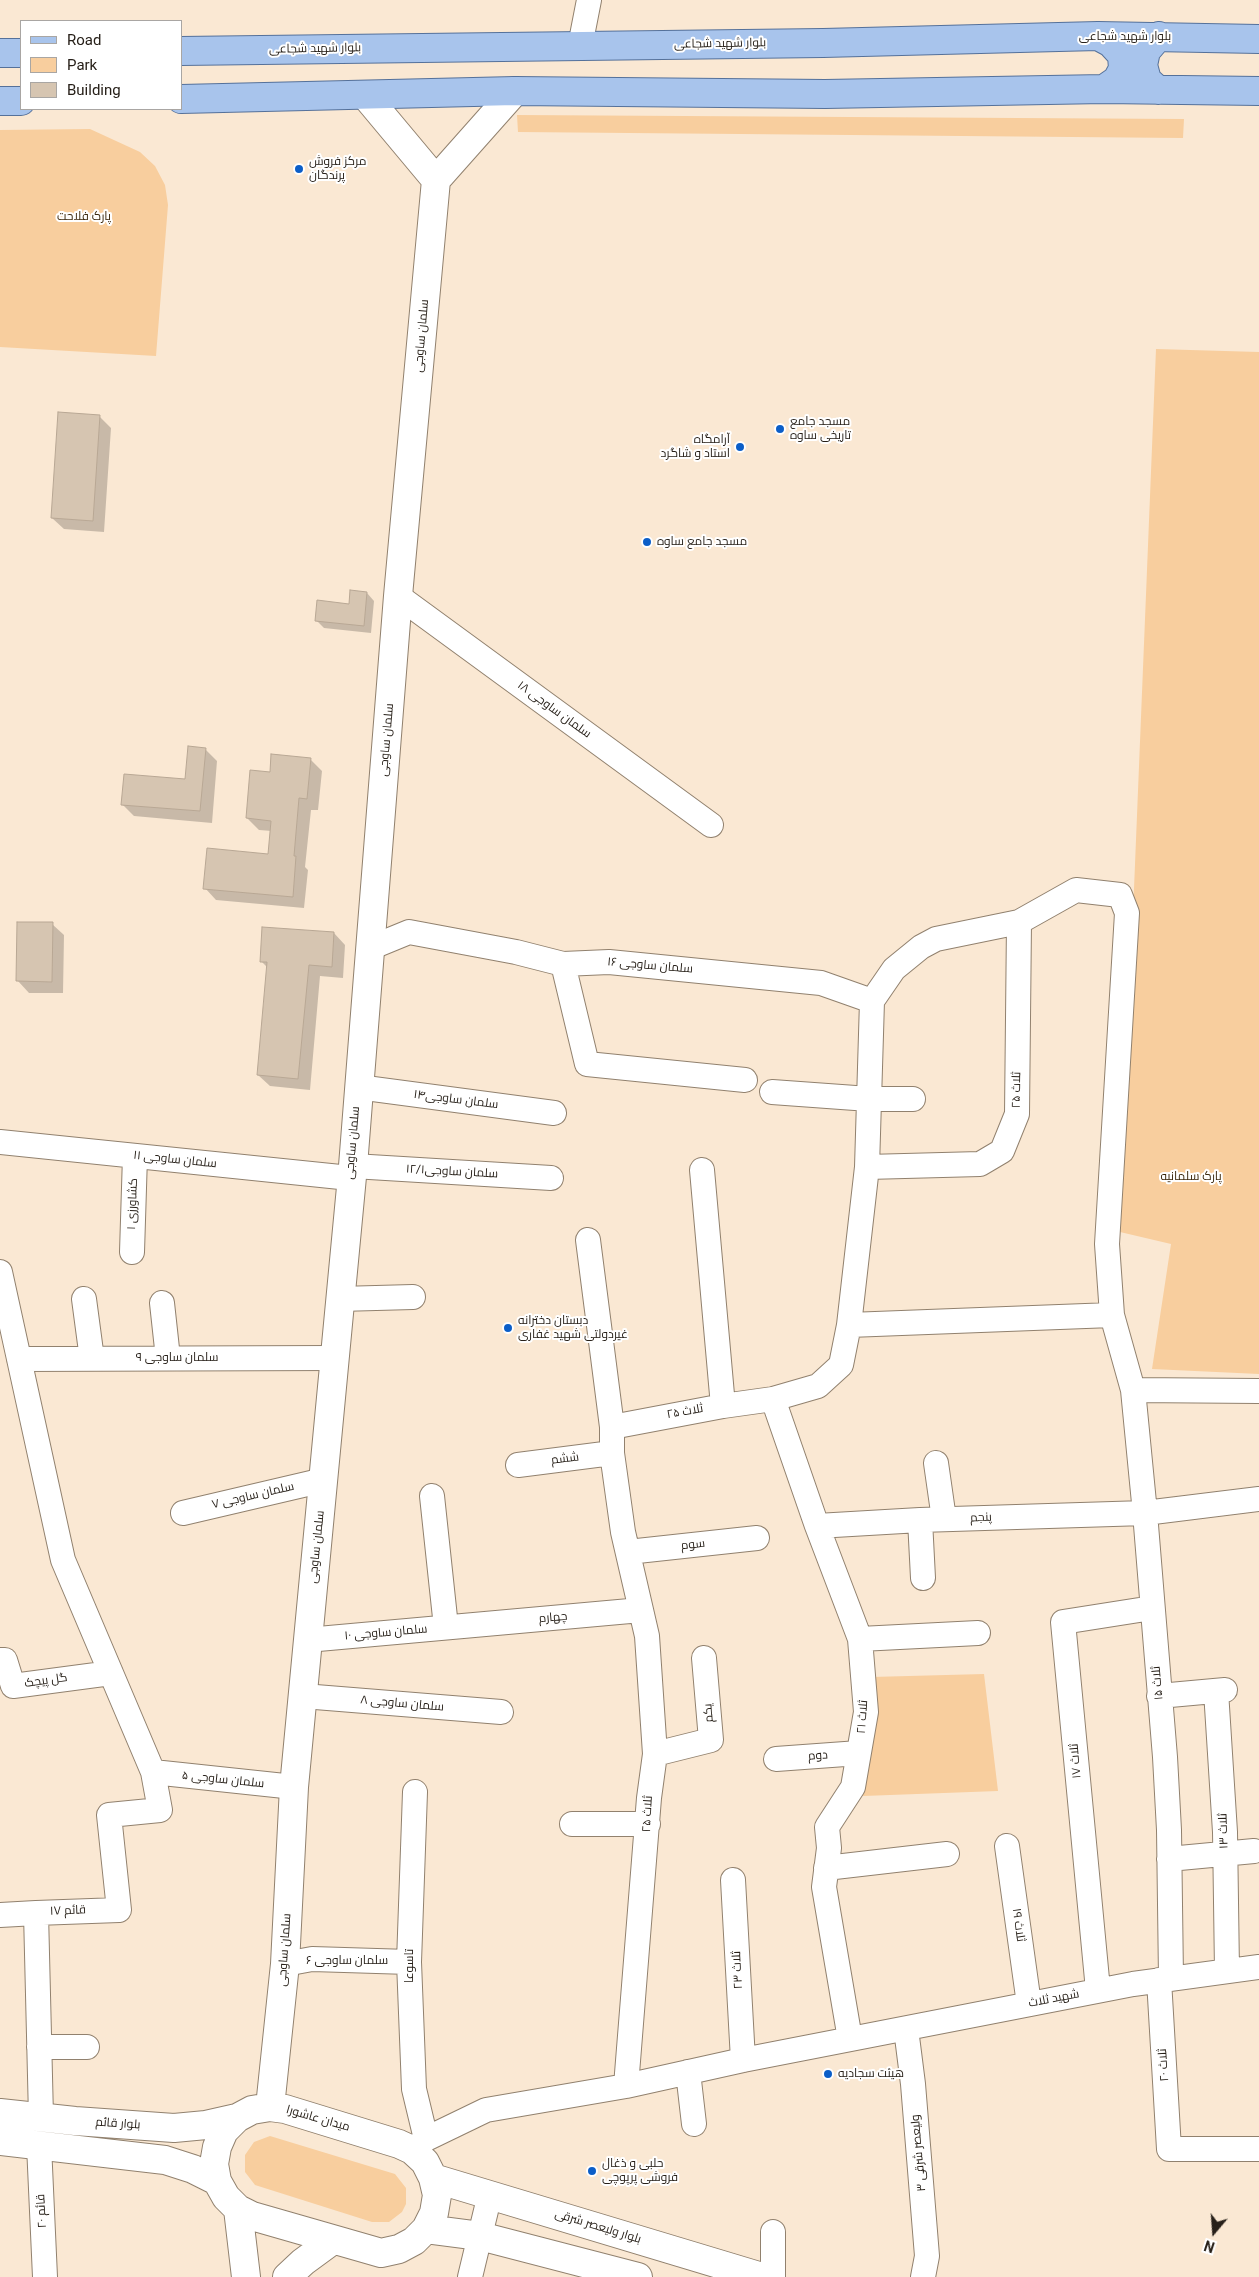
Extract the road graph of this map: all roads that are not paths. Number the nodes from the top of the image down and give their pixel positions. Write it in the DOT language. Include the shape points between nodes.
graph roads {
  1 [pos="589,0"];
  2 [pos="1098,36"];
  3 [pos="1160,36"];
  4 [pos="1259,39"];
  5 [pos="580,46"];
  6 [pos="182,51"];
  7 [pos="0,53"];
  8 [pos="20,53"];
  9 [pos="1104,89"];
  10 [pos="1158,90"];
  11 [pos="515,91"];
  12 [pos="1259,92"];
  13 [pos="366,95"];
  14 [pos="182,99"];
  15 [pos="0,101"];
  16 [pos="20,101"];
  17 [pos="436,180"];
  18 [pos="398,596"];
  19 [pos="711,825"];
  20 [pos="1019,922"];
  21 [pos="370,948"];
  22 [pos="563,964"];
  23 [pos="872,1002"];
  24 [pos="745,1080"];
  25 [pos="358,1087"];
  26 [pos="772,1092"];
  27 [pos="869,1099"];
  28 [pos="913,1099"];
  29 [pos="554,1113"];
  30 [pos="0,1142"];
  31 [pos="135,1156"];
  32 [pos="867,1167"];
  33 [pos="702,1170"];
  34 [pos="352,1172"];
  35 [pos="551,1178"];
  36 [pos="588,1240"];
  37 [pos="132,1252"];
  38 [pos="0,1272"];
  39 [pos="413,1297"];
  40 [pos="84,1299"];
  41 [pos="339,1299"];
  42 [pos="162,1303"];
  43 [pos="1112,1315"];
  44 [pos="849,1325"];
  45 [pos="168,1358"];
  46 [pos="334,1358"];
  47 [pos="19,1359"];
  48 [pos="92,1359"];
  49 [pos="1133,1390"];
  50 [pos="1259,1391"];
  51 [pos="773,1399"];
  52 [pos="723,1406"];
  53 [pos="612,1427"];
  54 [pos="612,1453"];
  55 [pos="936,1463"];
  56 [pos="518,1465"];
  57 [pos="324,1480"];
  58 [pos="432,1496"];
  59 [pos="1259,1499"];
  60 [pos="183,1512"];
  61 [pos="1145,1513"];
  62 [pos="944,1519"];
  63 [pos="920,1520"];
  64 [pos="817,1526"];
  65 [pos="757,1538"];
  66 [pos="628,1552"];
  67 [pos="924,1578"];
  68 [pos="1152,1608"];
  69 [pos="641,1610"];
  70 [pos="455,1626"];
  71 [pos="978,1633"];
  72 [pos="860,1639"];
  73 [pos="307,1640"];
  74 [pos="704,1658"];
  75 [pos="0,1660"];
  76 [pos="111,1673"];
  77 [pos="302,1696"];
  78 [pos="1159,1696"];
  79 [pos="501,1712"];
  80 [pos="859,1753"];
  81 [pos="655,1754"];
  82 [pos="776,1759"];
  83 [pos="153,1772"];
  84 [pos="294,1788"];
  85 [pos="415,1792"];
  86 [pos="572,1824"];
  87 [pos="648,1824"];
  88 [pos="1007,1846"];
  89 [pos="1254,1851"];
  90 [pos="947,1854"];
  91 [pos="1224,1854"];
  92 [pos="1169,1859"];
  93 [pos="826,1868"];
  94 [pos="733,1880"];
  95 [pos="36,1913"];
  96 [pos="0,1915"];
  97 [pos="409,1962"];
  98 [pos="285,1964"];
  99 [pos="1259,1967"];
  100 [pos="1227,1970"];
  101 [pos="1165,1979"];
  102 [pos="1098,1990"];
  103 [pos="1029,2004"];
  104 [pos="906,2029"];
  105 [pos="850,2039"];
  106 [pos="39,2047"];
  107 [pos="86,2047"];
  108 [pos="743,2060"];
  109 [pos="688,2072"];
  110 [pos="626,2086"];
  111 [pos="270,2107"];
  112 [pos="0,2113"];
  113 [pos="41,2117"];
  114 [pos="236,2118"];
  115 [pos="694,2124"];
  116 [pos="0,2142"];
  117 [pos="419,2144"];
  118 [pos="39,2146"];
  119 [pos="1259,2149"];
  120 [pos="434,2178"];
  121 [pos="217,2181"];
  122 [pos="490,2194"];
  123 [pos="238,2209"];
  124 [pos="426,2229"];
  125 [pos="773,2232"];
  126 [pos="480,2236"];
  127 [pos="333,2240"];
  128 [pos="632,2276"];
  129 [pos="45,2277"];
  130 [pos="246,2277"];
  131 [pos="287,2277"];
  132 [pos="470,2277"];
  133 [pos="762,2277"];
  134 [pos="773,2277"];
  135 [pos="923,2277"];
  1 -- 5 [label="street"];
  2 -- 3 [label="main road, بلوار شهید شجاعی"];
  2 -- 5 [label="main road, بلوار شهید شجاعی"];
  2 -- 9 [label="main road" via="1111,43 1122,55 1123,69 1117,80"];
  3 -- 4 [label="main road, بلوار شهید شجاعی"];
  3 -- 10 [label="main road" via="1146,51 1143,65 1147,80"];
  5 -- 6 [label="main road, بلوار شهید شجاعی"];
  7 -- 8 [label="main road"];
  9 -- 10 [label="main road"];
  9 -- 11 [label="main road" via="826,94"];
  10 -- 12 [label="main road"];
  11 -- 13 [label="main road"];
  11 -- 17 [label="street"];
  13 -- 14 [label="main road"];
  13 -- 17 [label="street"];
  15 -- 16 [label="main road"];
  17 -- 18 [label="street, سلمان ساوجی"];
  18 -- 19 [label="street, سلمان ساوجی ۱۸"];
  18 -- 21 [label="street, سلمان ساوجی"];
  20 -- 23 [label="street" via="936,939 921,947 894,969"];
  20 -- 32 [label="street, ثلاث ۲۵" via="1017,1114 1002,1151 980,1164"];
  20 -- 43 [label="street, ثلاث ۱۵" via="1076,890 1120,895 1127,913 1107,1244"];
  21 -- 22 [label="street, سلمان ساوجی ۱۶" via="409,932"];
  21 -- 25 [label="street, سلمان ساوجی"];
  22 -- 23 [label="street, سلمان ساوجی ۱۶" via="609,962 820,983"];
  22 -- 24 [label="street" via="587,1064"];
  23 -- 27 [label="street"];
  25 -- 29 [label="street, سلمان ساوجی۱۴"];
  25 -- 34 [label="street, سلمان ساوجی"];
  26 -- 27 [label="street"];
  27 -- 28 [label="street"];
  27 -- 32 [label="street"];
  30 -- 31 [label="street, سلمان ساوجی ۱۱"];
  31 -- 34 [label="street, سلمان ساوجی ۱۱"];
  31 -- 37 [label="street, کشاورزی ۱"];
  32 -- 44 [label="street, ثلاث ۲۵"];
  33 -- 52 [label="street"];
  34 -- 35 [label="street, سلمان ساوجی۱۲/۱"];
  34 -- 41 [label="street, سلمان ساوجی"];
  36 -- 53 [label="street"];
  38 -- 47 [label="street"];
  39 -- 41 [label="street"];
  40 -- 48 [label="street"];
  41 -- 46 [label="street, سلمان ساوجی"];
  42 -- 45 [label="street"];
  43 -- 44 [label="street"];
  43 -- 49 [label="street, ثلاث ۱۵"];
  44 -- 51 [label="street, ثلاث ۲۵" via="841,1365 818,1386"];
  45 -- 46 [label="street, سلمان ساوجی ۹"];
  45 -- 48 [label="street, سلمان ساوجی ۹"];
  46 -- 57 [label="street, سلمان ساوجی"];
  47 -- 48 [label="street, سلمان ساوجی ۹"];
  47 -- 76 [label="street" via="64,1560"];
  49 -- 50 [label="street"];
  49 -- 61 [label="street, ثلاث ۱۵"];
  51 -- 52 [label="street, ثلاث ۲۵"];
  51 -- 64 [label="street, ثلاث ۲۱"];
  52 -- 53 [label="street, ثلاث ۲۵"];
  53 -- 54 [label="street, ثلاث ۲۵"];
  54 -- 56 [label="street, ششم"];
  54 -- 66 [label="street, ثلاث ۲۵"];
  55 -- 62 [label="street"];
  57 -- 60 [label="street, سلمان ساوجی ۷"];
  57 -- 73 [label="street, سلمان ساوجی"];
  58 -- 70 [label="street"];
  59 -- 61 [label="street, پنجم"];
  61 -- 62 [label="street, پنجم"];
  61 -- 68 [label="street, ثلاث ۱۵"];
  62 -- 63 [label="street, پنجم"];
  63 -- 64 [label="street, پنجم"];
  63 -- 67 [label="street"];
  64 -- 72 [label="street, ثلاث ۲۱"];
  65 -- 66 [label="street, سوم"];
  66 -- 69 [label="street, ثلاث ۲۵"];
  68 -- 78 [label="street, ثلاث ۱۵"];
  68 -- 102 [label="street, ثلاث ۱۷" via="1063,1622"];
  69 -- 70 [label="street, چهارم"];
  69 -- 81 [label="street, ثلاث ۲۵" via="652,1682"];
  70 -- 73 [label="street, سلمان ساوجی ۱۰"];
  71 -- 72 [label="street"];
  72 -- 80 [label="street, ثلاث ۲۱" via="866,1712"];
  73 -- 77 [label="street, سلمان ساوجی"];
  74 -- 81 [label="street, یکم" via="711,1740"];
  75 -- 76 [label="street, گل پیچک" via="6,1660 13,1686"];
  76 -- 83 [label="street"];
  77 -- 79 [label="street, سلمان ساوجی ۸"];
  77 -- 84 [label="street, سلمان ساوجی"];
  78 -- 91 [label="street, ثلاث ۱۳" via="1220,1690"];
  78 -- 92 [label="street, ثلاث ۱۵"];
  80 -- 82 [label="street, دوم"];
  80 -- 93 [label="street, ثلاث ۲۱" via="854,1787 827,1827 829,1848"];
  81 -- 87 [label="street, ثلاث ۲۵"];
  83 -- 84 [label="street, سلمان ساوجی ۵"];
  83 -- 95 [label="street, قائم ۱۷" via="160,1810 109,1815 119,1910"];
  84 -- 98 [label="street, سلمان ساوجی"];
  85 -- 97 [label="street, تاسوعا"];
  86 -- 87 [label="street"];
  87 -- 110 [label="street, ثلاث ۲۵"];
  88 -- 103 [label="street, ثلاث ۱۹"];
  89 -- 91 [label="street"];
  90 -- 93 [label="street"];
  91 -- 92 [label="street"];
  91 -- 100 [label="street, ثلاث ۱۳"];
  92 -- 101 [label="street, ثلاث ۱۵"];
  93 -- 105 [label="street, ثلاث ۲۱" via="824,1887"];
  94 -- 108 [label="street, ثلاث ۲۳"];
  95 -- 96 [label="street"];
  95 -- 106 [label="street, قائم ۱۷"];
  97 -- 98 [label="street, سلمان ساوجی ۶" via="312,1958"];
  97 -- 117 [label="street, تاسوعا"];
  98 -- 111 [label="street, سلمان ساوجی"];
  99 -- 100 [label="street, شهید ثلاث"];
  100 -- 101 [label="street, شهید ثلاث"];
  101 -- 102 [label="street, شهید ثلاث"];
  101 -- 119 [label="street, ثلاث ۲۰" via="1169,2149"];
  102 -- 103 [label="street, شهید ثلاث"];
  103 -- 104 [label="street, شهید ثلاث"];
  104 -- 105 [label="street, شهید ثلاث"];
  104 -- 135 [label="street, ولیعصر شرقی ۳" via="927,2256"];
  105 -- 108 [label="street, شهید ثلاث"];
  106 -- 107 [label="street"];
  106 -- 113 [label="street, قائم ۱۷"];
  108 -- 109 [label="street, شهید ثلاث"];
  109 -- 110 [label="street, شهید ثلاث"];
  109 -- 115 [label="street"];
  110 -- 117 [label="street, شهید ثلاث" via="486,2110"];
  111 -- 114 [label="street, میدان عاشورا" via="252,2110"];
  111 -- 117 [label="street, میدان عاشورا" via="370,2135"];
  112 -- 113 [label="street, بلوار قائم"];
  113 -- 114 [label="street, بلوار قائم" via="174,2128"];
  114 -- 121 [label="street" via="224,2131 217,2147 214,2164"];
  116 -- 118 [label="street"];
  117 -- 120 [label="street, میدان عاشورا"];
  118 -- 121 [label="street" via="165,2160"];
  118 -- 129 [label="street, قائم ۲۰"];
  120 -- 122 [label="street, بلوار ولیعصر شرقی"];
  120 -- 124 [label="street" via="434,2213"];
  121 -- 123 [label="street"];
  122 -- 126 [label="street"];
  122 -- 133 [label="street, بلوار ولیعصر شرقی"];
  123 -- 127 [label="street"];
  123 -- 130 [label="street"];
  124 -- 126 [label="street"];
  124 -- 127 [label="street" via="398,2250 381,2253"];
  125 -- 134 [label="street"];
  126 -- 128 [label="street"];
  126 -- 132 [label="street"];
  127 -- 131 [label="street"];
}
